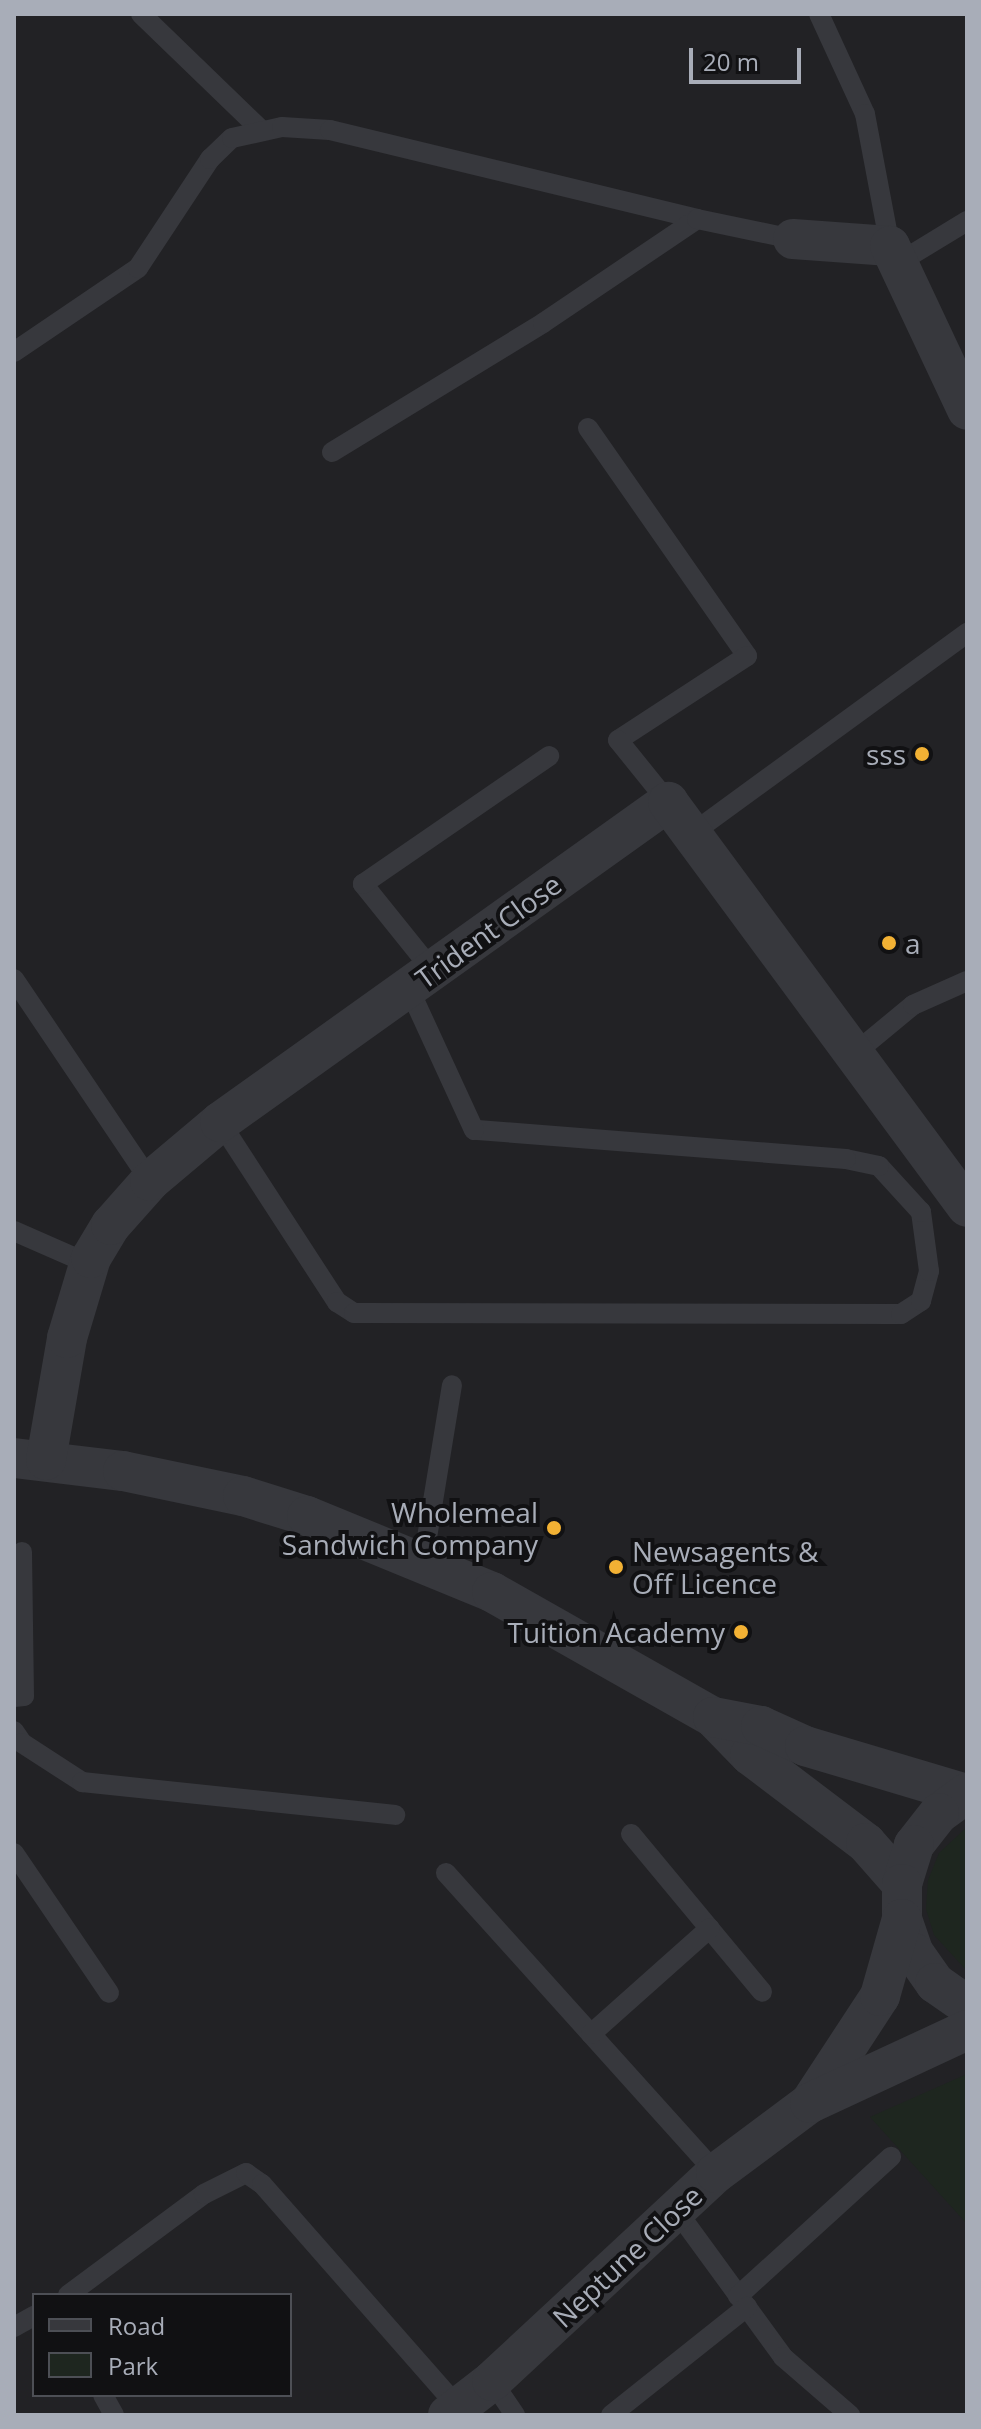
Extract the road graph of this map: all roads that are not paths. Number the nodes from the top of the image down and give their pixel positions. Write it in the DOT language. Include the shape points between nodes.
graph roads {
  1 [pos="141,14"];
  2 [pos="819,14"];
  3 [pos="262,131"];
  4 [pos="697,219"];
  5 [pos="967,221"];
  6 [pos="793,239"];
  7 [pos="894,255"];
  8 [pos="14,352"];
  9 [pos="967,410"];
  10 [pos="588,428"];
  11 [pos="332,452"];
  12 [pos="967,633"];
  13 [pos="549,756"];
  14 [pos="668,802"];
  15 [pos="694,832"];
  16 [pos="14,979"];
  17 [pos="421,980"];
  18 [pos="967,981"];
  19 [pos="855,1053"];
  20 [pos="220,1122"];
  21 [pos="150,1181"];
  22 [pos="967,1207"];
  23 [pos="14,1231"];
  24 [pos="89,1264"];
  25 [pos="452,1385"];
  26 [pos="30,1459"];
  27 [pos="22,1552"];
  28 [pos="423,1562"];
  29 [pos="14,1697"];
  30 [pos="713,1717"];
  31 [pos="14,1731"];
  32 [pos="967,1794"];
  33 [pos="395,1815"];
  34 [pos="631,1834"];
  35 [pos="14,1853"];
  36 [pos="446,1873"];
  37 [pos="902,1901"];
  38 [pos="710,1928"];
  39 [pos="762,1992"];
  40 [pos="109,1993"];
  41 [pos="967,2005"];
  42 [pos="967,2030"];
  43 [pos="591,2034"];
  44 [pos="810,2103"];
  45 [pos="891,2157"];
  46 [pos="716,2173"];
  47 [pos="676,2210"];
  48 [pos="71,2293"];
  49 [pos="743,2302"];
  50 [pos="32,2317"];
  51 [pos="14,2327"];
  52 [pos="492,2381"];
  53 [pos="104,2397"];
  54 [pos="453,2411"];
  55 [pos="114,2415"];
  56 [pos="515,2415"];
  57 [pos="611,2415"];
  58 [pos="850,2415"];
  1 -- 3 [label="lane"];
  2 -- 7 [label="lane" via="865,114"];
  3 -- 4 [label="lane" via="330,130"];
  3 -- 8 [label="lane" via="232,138 210,159 138,268"];
  4 -- 6 [label="lane"];
  4 -- 11 [label="lane" via="543,323"];
  5 -- 7 [label="lane"];
  6 -- 7 [label="street"];
  7 -- 9 [label="street"];
  10 -- 14 [label="lane" via="747,656 618,740"];
  12 -- 15 [label="lane"];
  13 -- 17 [label="lane" via="363,884"];
  14 -- 15 [label="street"];
  14 -- 17 [label="street, Trident Close"];
  15 -- 19 [label="street"];
  16 -- 21 [label="lane"];
  17 -- 20 [label="street, Trident Close"];
  17 -- 20 [label="lane" via="474,1130 846,1159 879,1166 921,1212 929,1271 921,1301 901,1314 354,1313 337,1302"];
  18 -- 19 [label="lane" via="913,1005"];
  19 -- 22 [label="street"];
  20 -- 21 [label="street, Trident Close"];
  21 -- 24 [label="street, Trident Close" via="111,1225"];
  23 -- 24 [label="lane"];
  24 -- 26 [label="street, Trident Close"];
  25 -- 28 [label="lane"];
  26 -- 28 [label="street" via="243,1496"];
  27 -- 29 [label="lane" via="24,1696"];
  28 -- 30 [label="street" via="530,1611"];
  30 -- 32 [label="street" via="761,1726 805,1746"];
  30 -- 37 [label="street" via="750,1755 866,1843"];
  31 -- 33 [label="lane" via="22,1743 82,1782"];
  32 -- 37 [label="street, Neptune Close" via="939,1813 914,1845"];
  34 -- 38 [label="lane"];
  35 -- 40 [label="lane"];
  36 -- 43 [label="lane"];
  37 -- 41 [label="street" via="914,1953 935,1983"];
  37 -- 44 [label="street, Neptune Close" via="880,1996"];
  38 -- 39 [label="lane"];
  38 -- 43 [label="lane"];
  42 -- 44 [label="street, Neptune Close"];
  43 -- 46 [label="lane"];
  44 -- 46 [label="street, Neptune Close"];
  45 -- 49 [label="lane"];
  46 -- 47 [label="street, Neptune Close"];
  47 -- 49 [label="lane"];
  47 -- 52 [label="street, Neptune Close"];
  48 -- 54 [label="lane" via="204,2194 246,2173 262,2184"];
  49 -- 57 [label="lane"];
  49 -- 58 [label="lane" via="783,2357"];
  50 -- 51 [label="lane"];
  52 -- 54 [label="street, Neptune Close"];
  52 -- 56 [label="lane"];
  53 -- 55 [label="lane"];
}
